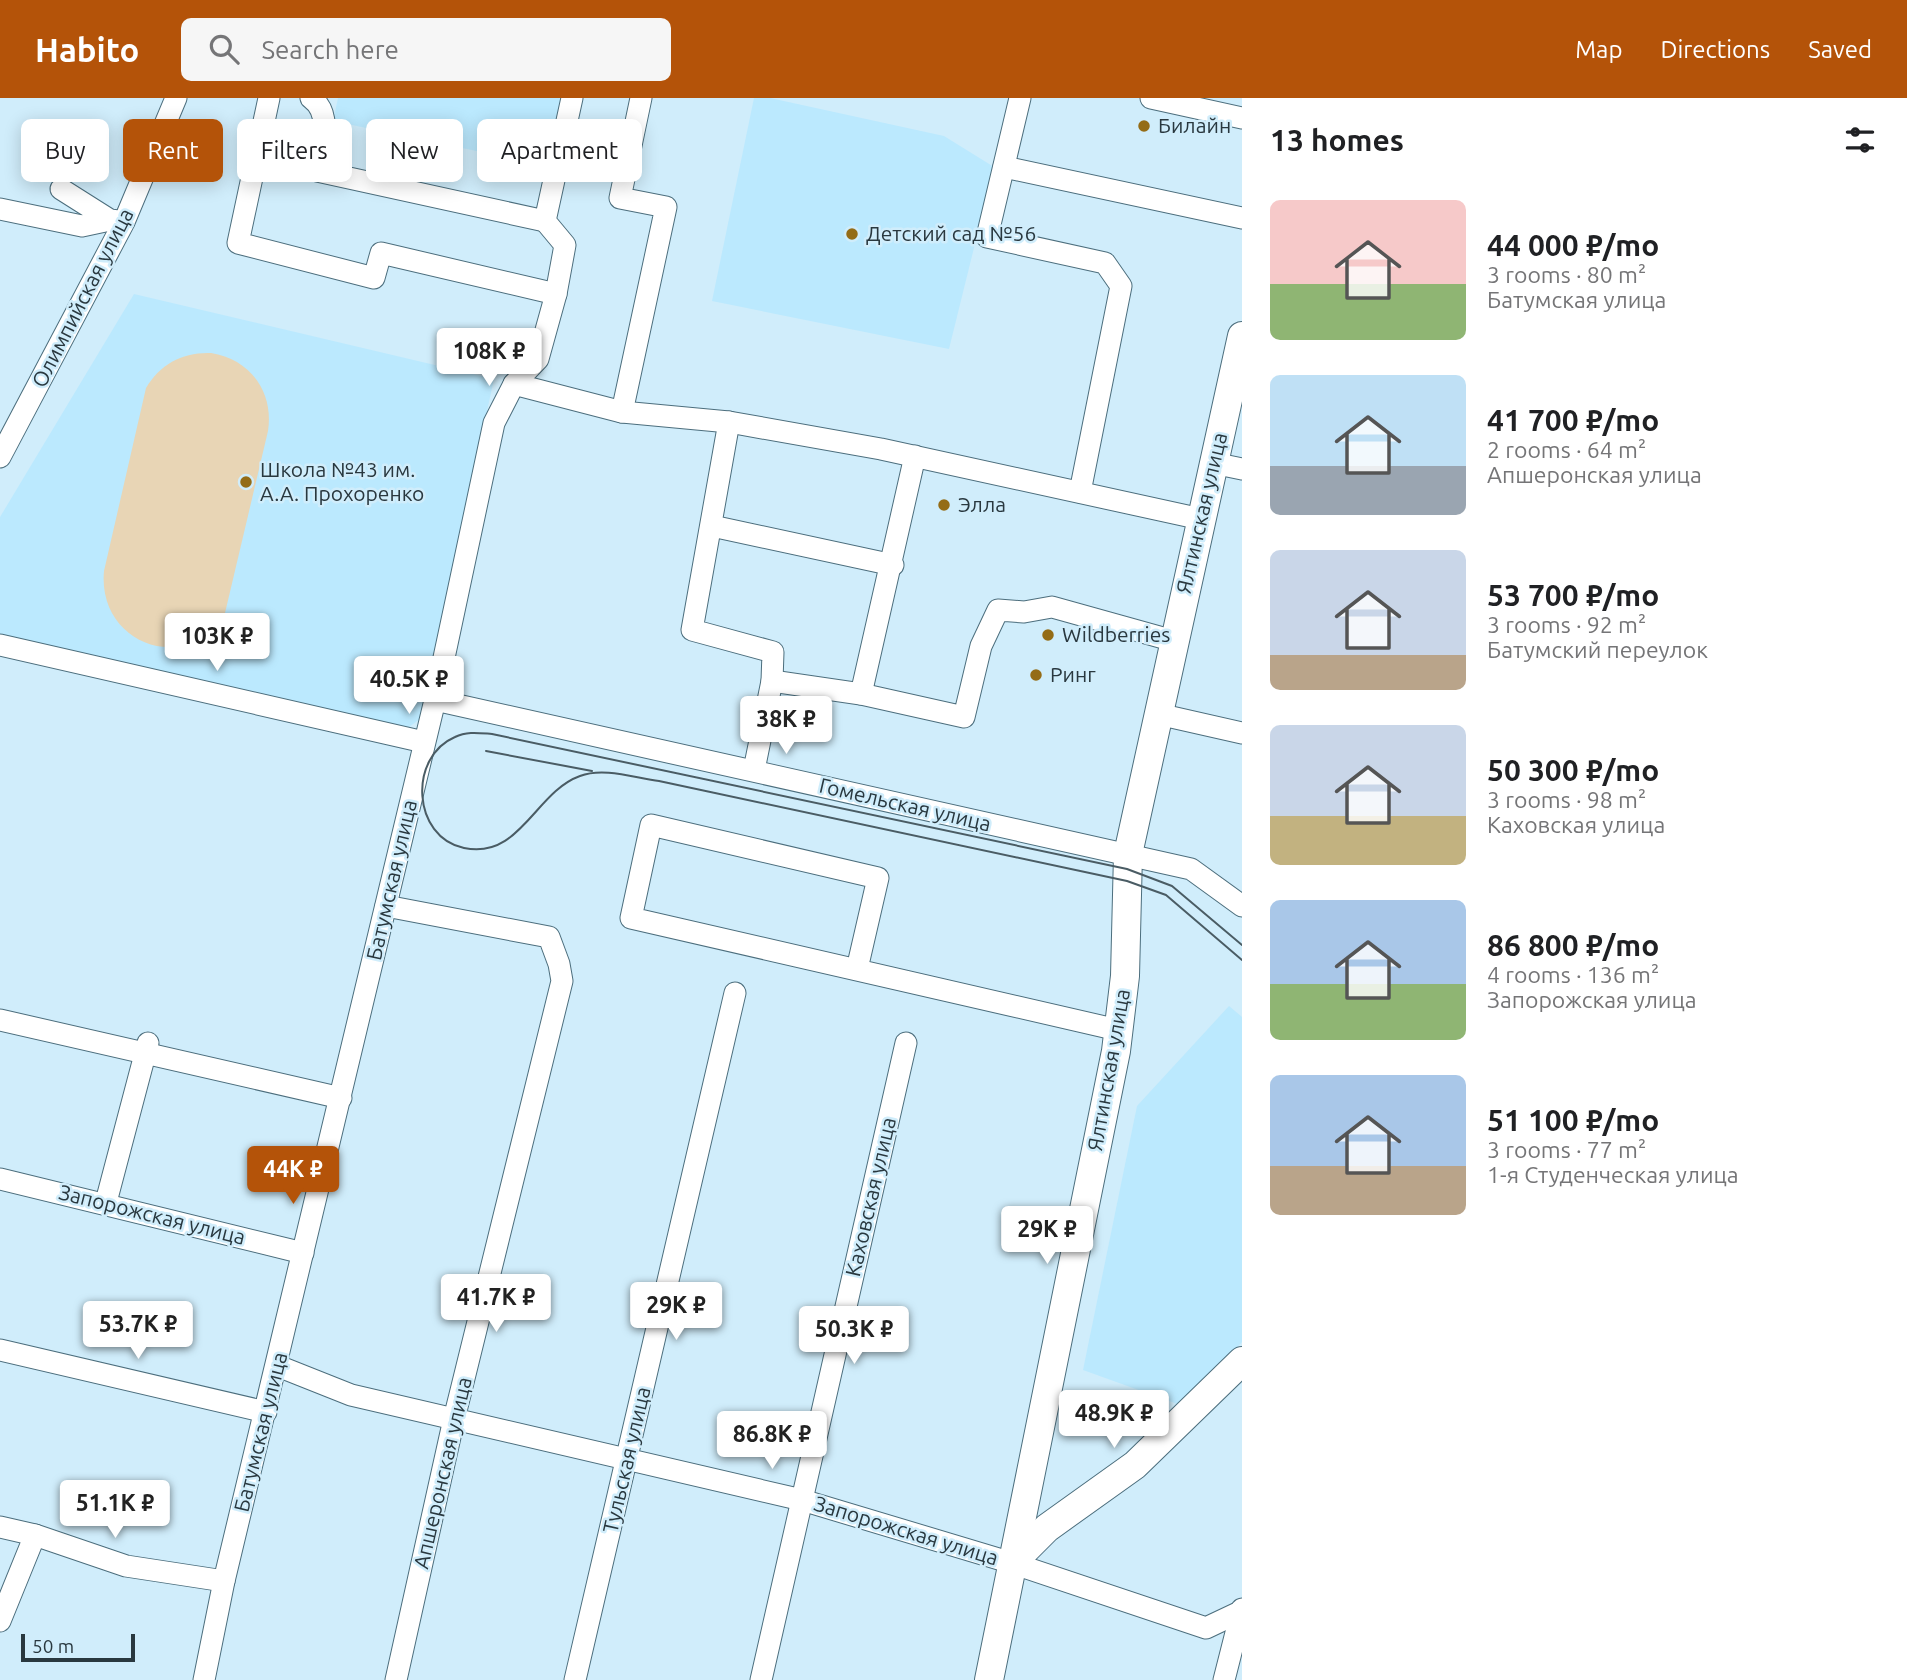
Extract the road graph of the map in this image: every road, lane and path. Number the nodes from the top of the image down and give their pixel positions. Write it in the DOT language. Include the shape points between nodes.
graph roads {
  1 [pos="176,98"];
  2 [pos="269,98"];
  3 [pos="311,98"];
  4 [pos="572,98"];
  5 [pos="641,98"];
  6 [pos="1020,98"];
  7 [pos="1154,98"];
  8 [pos="1242,118"];
  9 [pos="1004,167"];
  10 [pos="61,189"];
  11 [pos="0,209"];
  12 [pos="1242,218"];
  13 [pos="117,221"];
  14 [pos="545,221"];
  15 [pos="556,294"];
  16 [pos="1242,336"];
  17 [pos="514,384"];
  18 [pos="622,412"];
  19 [pos="729,422"];
  20 [pos="0,457"];
  21 [pos="915,457"];
  22 [pos="1213,463"];
  23 [pos="1242,469"];
  24 [pos="1080,492"];
  25 [pos="1201,519"];
  26 [pos="712,526"];
  27 [pos="893,565"];
  28 [pos="1174,641"];
  29 [pos="0,645"];
  30 [pos="772,681"];
  31 [pos="861,694"];
  32 [pos="435,700"];
  33 [pos="1158,714"];
  34 [pos="1242,733"];
  35 [pos="424,743"];
  36 [pos="754,770"];
  37 [pos="1128,854"];
  38 [pos="386,906"];
  39 [pos="1242,906"];
  40 [pos="857,969"];
  41 [pos="735,993"];
  42 [pos="0,1020"];
  43 [pos="1118,1030"];
  44 [pos="906,1043"];
  45 [pos="147,1047"];
  46 [pos="341,1098"];
  47 [pos="0,1179"];
  48 [pos="106,1202"];
  49 [pos="303,1252"];
  50 [pos="0,1350"];
  51 [pos="1242,1361"];
  52 [pos="278,1366"];
  53 [pos="266,1412"];
  54 [pos="454,1419"];
  55 [pos="627,1459"];
  56 [pos="802,1500"];
  57 [pos="0,1527"];
  58 [pos="34,1535"];
  59 [pos="1012,1563"];
  60 [pos="224,1581"];
  61 [pos="1241,1610"];
  62 [pos="0,1621"];
  63 [pos="204,1680"];
  64 [pos="396,1680"];
  65 [pos="575,1680"];
  66 [pos="761,1680"];
  67 [pos="989,1680"];
  68 [pos="1224,1680"];
  1 -- 13 [label="street, Олимпийская улица"];
  2 -- 15 [label="street" via="238,243 374,278 381,253"];
  3 -- 14 [label="street" via="317,102 325,127 317,172"];
  4 -- 14 [label="street"];
  5 -- 18 [label="street" via="620,198 666,207"];
  6 -- 9 [label="street"];
  7 -- 8 [label="street"];
  9 -- 12 [label="street"];
  9 -- 24 [label="street" via="987,237 1105,263 1121,286"];
  10 -- 13 [label="street"];
  11 -- 13 [label="street" via="82,226"];
  13 -- 20 [label="street, Олимпийская улица"];
  14 -- 15 [label="street, Батумская улица" via="565,245"];
  15 -- 17 [label="street, Батумская улица" via="538,359"];
  16 -- 22 [label="main road, Ялтинская улица"];
  17 -- 18 [label="street"];
  17 -- 32 [label="street, Батумская улица" via="494,423"];
  18 -- 19 [label="street"];
  19 -- 21 [label="street"];
  19 -- 26 [label="street"];
  21 -- 24 [label="street"];
  21 -- 27 [label="street"];
  22 -- 23 [label="street"];
  22 -- 25 [label="main road, Ялтинская улица"];
  24 -- 25 [label="street"];
  25 -- 28 [label="main road, Ялтинская улица"];
  26 -- 27 [label="street"];
  26 -- 30 [label="street" via="692,630 773,652"];
  27 -- 31 [label="street"];
  28 -- 31 [label="street" via="1052,607 998,610 981,646 964,717"];
  28 -- 33 [label="main road, Ялтинская улица"];
  29 -- 35 [label="street"];
  30 -- 31 [label="street"];
  30 -- 36 [label="street"];
  32 -- 35 [label="street, Батумская улица"];
  32 -- 36 [label="street, Гомельская улица"];
  33 -- 34 [label="street"];
  33 -- 37 [label="main road, Ялтинская улица"];
  35 -- 38 [label="street, Батумская улица"];
  36 -- 37 [label="street, Гомельская улица"];
  37 -- 39 [label="street, Гомельская улица" via="1191,869"];
  37 -- 43 [label="main road, Ялтинская улица" via="1125,976"];
  38 -- 46 [label="street, Батумская улица"];
  38 -- 54 [label="street, Апшеронская улица" via="549,937 562,981"];
  40 -- 40 [label="street" via="631,918 652,825 878,878"];
  40 -- 43 [label="street"];
  41 -- 55 [label="street, Тульская улица"];
  42 -- 45 [label="street"];
  43 -- 59 [label="main road, Ялтинская улица"];
  44 -- 56 [label="street, Каховская улица"];
  45 -- 46 [label="street"];
  45 -- 48 [label="street"];
  46 -- 49 [label="street, Батумская улица"];
  47 -- 48 [label="street, Запорожская улица"];
  48 -- 49 [label="street, Запорожская улица"];
  49 -- 52 [label="street, Батумская улица"];
  50 -- 53 [label="street"];
  51 -- 59 [label="main road" via="1135,1465 1047,1528"];
  52 -- 53 [label="street, Батумская улица"];
  52 -- 54 [label="street, Запорожская улица" via="351,1395"];
  53 -- 60 [label="street, Батумская улица"];
  54 -- 55 [label="street, Запорожская улица"];
  54 -- 64 [label="street, Апшеронская улица"];
  55 -- 56 [label="street, Запорожская улица"];
  55 -- 65 [label="street, Тульская улица"];
  56 -- 59 [label="street, Запорожская улица"];
  56 -- 66 [label="street, Каховская улица"];
  57 -- 58 [label="street"];
  58 -- 60 [label="street" via="126,1566"];
  58 -- 62 [label="street"];
  59 -- 61 [label="street, Запорожская улица" via="1206,1628"];
  59 -- 67 [label="main road, Ялтинская улица"];
  60 -- 63 [label="street, Батумская улица"];
  61 -- 68 [label="street"];
}
